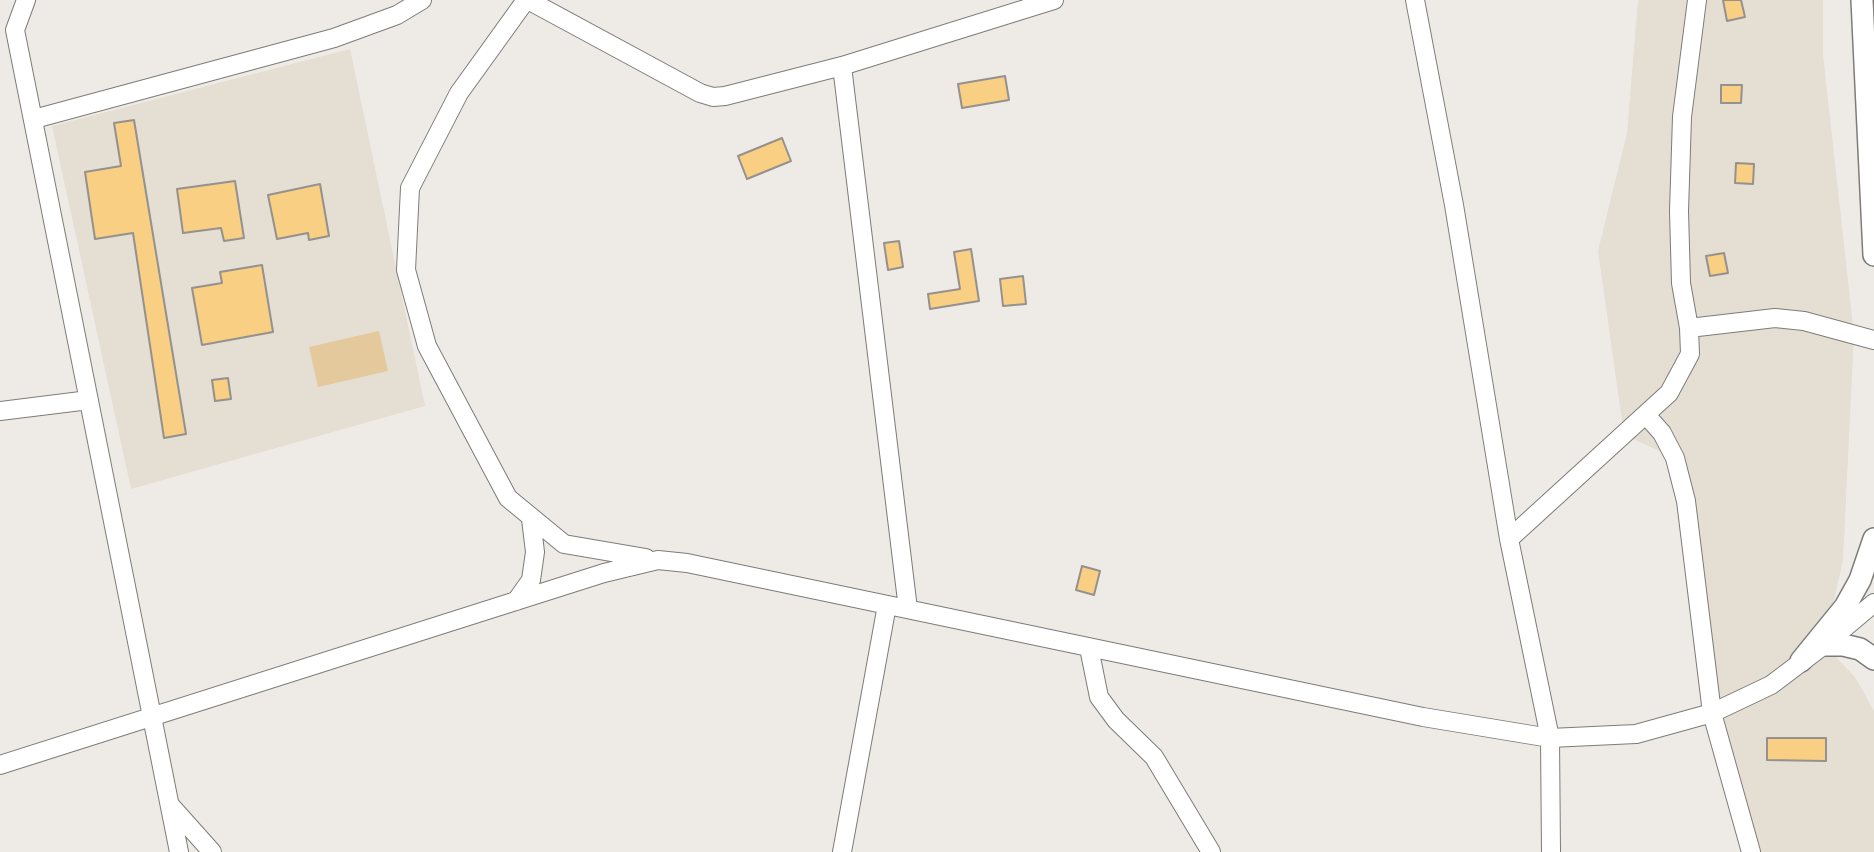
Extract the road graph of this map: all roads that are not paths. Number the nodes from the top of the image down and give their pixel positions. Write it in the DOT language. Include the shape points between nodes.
graph roads {
  1 [pos="26,0"];
  2 [pos="422,0"];
  3 [pos="527,0"];
  4 [pos="1054,0"];
  5 [pos="1415,0"];
  6 [pos="1697,0"];
  7 [pos="1862,0"];
  8 [pos="7,31"];
  9 [pos="842,66"];
  10 [pos="34,119"];
  11 [pos="1874,255"];
  12 [pos="1689,328"];
  13 [pos="1874,340"];
  14 [pos="89,400"];
  15 [pos="0,411"];
  16 [pos="1646,415"];
  17 [pos="531,519"];
  18 [pos="1509,539"];
  19 [pos="1874,539"];
  20 [pos="658,560"];
  21 [pos="516,601"];
  22 [pos="1874,603"];
  23 [pos="887,605"];
  24 [pos="908,609"];
  25 [pos="1824,645"];
  26 [pos="1089,648"];
  27 [pos="1874,659"];
  28 [pos="1801,661"];
  29 [pos="1712,713"];
  30 [pos="152,718"];
  31 [pos="1550,738"];
  32 [pos="0,765"];
  33 [pos="168,803"];
  34 [pos="179,852"];
  35 [pos="212,852"];
  36 [pos="842,852"];
  37 [pos="1211,852"];
  38 [pos="1550,852"];
  39 [pos="1751,852"];
  1 -- 8 [label="street"];
  2 -- 10 [label="street" via="397,15 334,38"];
  3 -- 9 [label="street" via="713,96"];
  3 -- 17 [label="street" via="459,93 410,188 406,270 427,346 508,498"];
  4 -- 9 [label="street"];
  5 -- 18 [label="street"];
  6 -- 12 [label="street" via="1682,117 1679,211 1681,283"];
  7 -- 11 [label="main road"];
  8 -- 10 [label="street"];
  9 -- 24 [label="street"];
  10 -- 14 [label="street"];
  12 -- 13 [label="street" via="1775,318"];
  12 -- 16 [label="street" via="1690,354 1669,393"];
  14 -- 15 [label="street"];
  14 -- 30 [label="street"];
  16 -- 18 [label="street"];
  16 -- 29 [label="street" via="1675,458 1686,501"];
  17 -- 20 [label="street" via="564,544"];
  17 -- 21 [label="street" via="535,552 531,580"];
  18 -- 31 [label="street"];
  19 -- 28 [label="main road" via="1845,607"];
  20 -- 21 [label="street"];
  20 -- 23 [label="street"];
  21 -- 30 [label="street"];
  22 -- 25 [label="street"];
  23 -- 24 [label="street"];
  23 -- 36 [label="street"];
  24 -- 26 [label="street"];
  25 -- 27 [label="main road" via="1860,649"];
  25 -- 28 [label="street"];
  26 -- 31 [label="street" via="1423,717"];
  26 -- 37 [label="street" via="1098,697 1154,757"];
  28 -- 29 [label="street" via="1771,685"];
  29 -- 31 [label="street" via="1636,734"];
  29 -- 39 [label="street"];
  30 -- 32 [label="street"];
  30 -- 33 [label="street"];
  31 -- 38 [label="street"];
  33 -- 34 [label="street"];
  33 -- 35 [label="street"];
}
